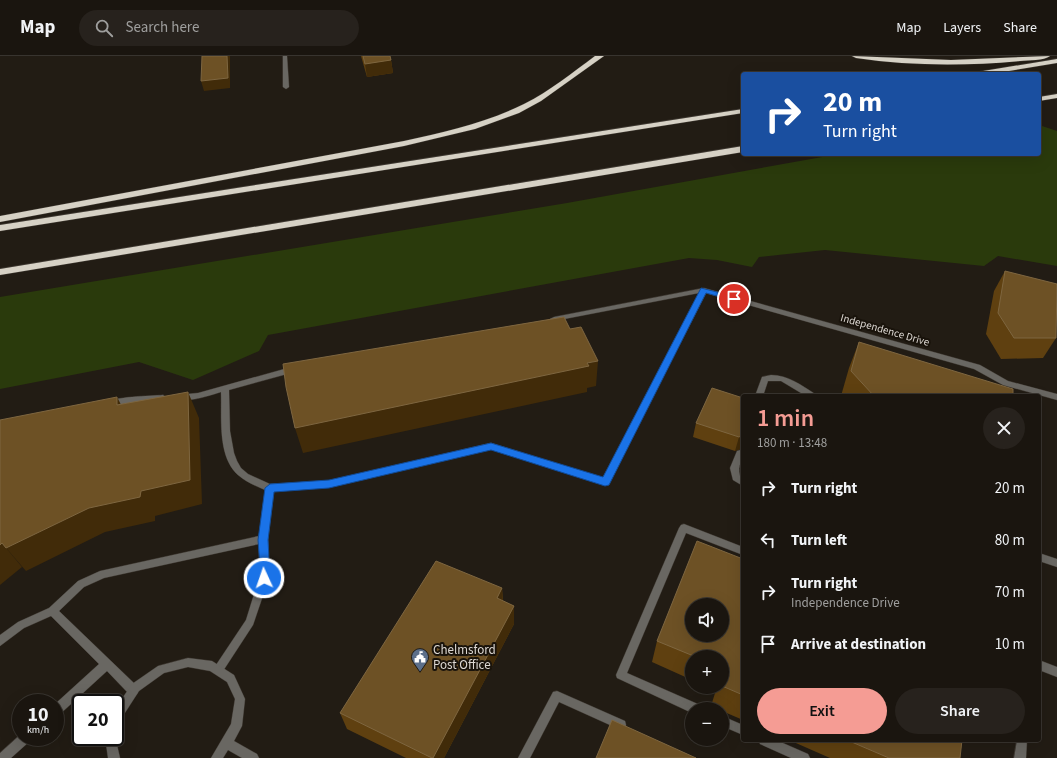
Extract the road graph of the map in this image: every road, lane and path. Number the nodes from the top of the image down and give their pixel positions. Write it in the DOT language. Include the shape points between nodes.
graph roads {
  1 [pos="285,56"];
  2 [pos="600,56"];
  3 [pos="856,56"];
  4 [pos="1046,56"];
  5 [pos="1057,61"];
  6 [pos="990,72"];
  7 [pos="286,87"];
  8 [pos="1057,96"];
  9 [pos="1041,99"];
  10 [pos="1057,102"];
  11 [pos="1041,104"];
  12 [pos="741,111"];
  13 [pos="741,149"];
  14 [pos="0,219"];
  15 [pos="0,228"];
  16 [pos="0,272"];
  17 [pos="704,290"];
  18 [pos="547,321"];
  19 [pos="304,368"];
  20 [pos="225,388"];
  21 [pos="760,394"];
  22 [pos="808,394"];
  23 [pos="1057,397"];
  24 [pos="98,406"];
  25 [pos="740,453"];
  26 [pos="741,482"];
  27 [pos="270,488"];
  28 [pos="263,540"];
  29 [pos="741,550"];
  30 [pos="1041,558"];
  31 [pos="1057,563"];
  32 [pos="52,611"];
  33 [pos="0,641"];
  34 [pos="107,664"];
  35 [pos="1041,666"];
  36 [pos="219,668"];
  37 [pos="1057,672"];
  38 [pos="132,690"];
  39 [pos="124,700"];
  40 [pos="64,703"];
  41 [pos="685,704"];
  42 [pos="729,724"];
  43 [pos="628,729"];
  44 [pos="741,729"];
  45 [pos="768,742"];
  46 [pos="1022,742"];
  47 [pos="229,744"];
  48 [pos="16,746"];
  49 [pos="111,746"];
  50 [pos="112,757"];
  51 [pos="3,758"];
  52 [pos="217,758"];
  53 [pos="253,758"];
  54 [pos="524,758"];
  55 [pos="804,758"];
  56 [pos="1020,758"];
  1 -- 7 [label="street"];
  2 -- 14 [label="highway" via="531,104 501,118 470,127 317,160"];
  3 -- 4 [label="highway" via="902,62 951,64"];
  5 -- 6 [label="highway"];
  8 -- 9 [label="highway"];
  10 -- 11 [label="highway"];
  12 -- 15 [label="highway"];
  13 -- 16 [label="highway"];
  17 -- 18 [label="street"];
  17 -- 23 [label="street, Independence Drive" via="977,367 1006,383"];
  17 -- 27 [label="street" via="605,482 491,446 329,484"];
  19 -- 20 [label="street" via="280,372"];
  20 -- 24 [label="street" via="198,396 128,400"];
  20 -- 27 [label="street" via="227,441 231,460 238,470"];
  21 -- 22 [label="street" via="765,379 772,376"];
  25 -- 26 [label="street" via="734,468 736,478"];
  27 -- 28 [label="street"];
  28 -- 32 [label="street" via="103,574 81,584"];
  28 -- 36 [label="street" via="264,578 250,622"];
  29 -- 41 [label="street" via="684,528 621,675"];
  30 -- 31 [label="street"];
  32 -- 33 [label="street" via="21,625"];
  32 -- 34 [label="street"];
  34 -- 38 [label="street"];
  34 -- 40 [label="street"];
  35 -- 37 [label="street"];
  36 -- 38 [label="street" via="204,662 185,662 148,676"];
  36 -- 47 [label="street" via="231,678 238,692 240,708 237,726"];
  38 -- 39 [label="street"];
  42 -- 44 [label="street"];
  43 -- 54 [label="street" via="557,696"];
  45 -- 55 [label="street"];
  46 -- 56 [label="street"];
  47 -- 52 [label="street"];
  47 -- 53 [label="street"];
  48 -- 51 [label="street"];
  49 -- 50 [label="street"];
}
